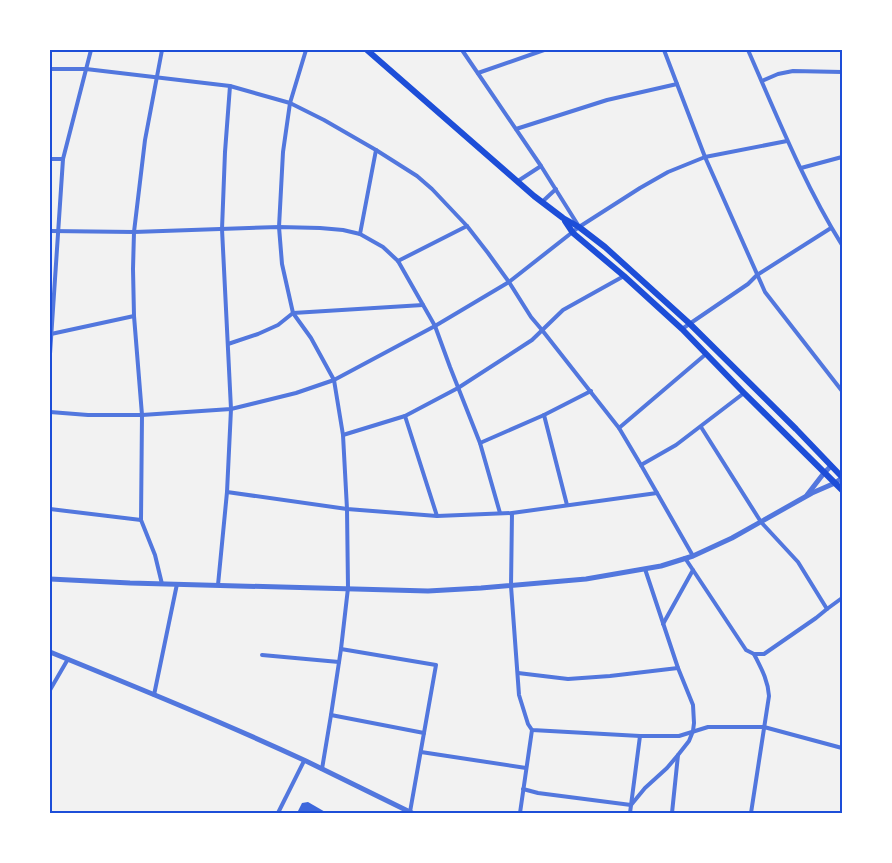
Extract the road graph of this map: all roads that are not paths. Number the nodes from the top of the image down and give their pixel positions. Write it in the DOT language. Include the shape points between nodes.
graph roads {
  1 [pos="90,50"];
  2 [pos="162,50"];
  3 [pos="306,50"];
  4 [pos="367,50"];
  5 [pos="462,50"];
  6 [pos="544,50"];
  7 [pos="664,50"];
  8 [pos="748,50"];
  9 [pos="50,69"];
  10 [pos="86,69"];
  11 [pos="842,72"];
  12 [pos="478,73"];
  13 [pos="156,77"];
  14 [pos="762,81"];
  15 [pos="677,84"];
  16 [pos="230,86"];
  17 [pos="290,103"];
  18 [pos="516,129"];
  19 [pos="787,141"];
  20 [pos="376,150"];
  21 [pos="704,157"];
  22 [pos="842,157"];
  23 [pos="50,159"];
  24 [pos="63,159"];
  25 [pos="541,166"];
  26 [pos="801,168"];
  27 [pos="518,181"];
  28 [pos="556,189"];
  29 [pos="542,202"];
  30 [pos="562,218"];
  31 [pos="467,226"];
  32 [pos="279,227"];
  33 [pos="579,227"];
  34 [pos="831,228"];
  35 [pos="222,229"];
  36 [pos="50,231"];
  37 [pos="58,232"];
  38 [pos="134,232"];
  39 [pos="573,233"];
  40 [pos="360,234"];
  41 [pos="842,245"];
  42 [pos="398,261"];
  43 [pos="757,275"];
  44 [pos="624,276"];
  45 [pos="509,282"];
  46 [pos="423,305"];
  47 [pos="293,313"];
  48 [pos="134,316"];
  49 [pos="689,323"];
  50 [pos="435,326"];
  51 [pos="682,329"];
  52 [pos="542,330"];
  53 [pos="51,334"];
  54 [pos="228,344"];
  55 [pos="50,354"];
  56 [pos="706,354"];
  57 [pos="334,380"];
  58 [pos="458,388"];
  59 [pos="591,391"];
  60 [pos="842,391"];
  61 [pos="744,393"];
  62 [pos="231,410"];
  63 [pos="50,412"];
  64 [pos="142,415"];
  65 [pos="544,415"];
  66 [pos="405,416"];
  67 [pos="701,427"];
  68 [pos="619,428"];
  69 [pos="343,435"];
  70 [pos="480,443"];
  71 [pos="641,464"];
  72 [pos="831,466"];
  73 [pos="824,473"];
  74 [pos="842,478"];
  75 [pos="835,483"];
  76 [pos="842,490"];
  77 [pos="227,492"];
  78 [pos="656,493"];
  79 [pos="805,497"];
  80 [pos="567,506"];
  81 [pos="50,509"];
  82 [pos="347,509"];
  83 [pos="512,513"];
  84 [pos="500,514"];
  85 [pos="437,516"];
  86 [pos="141,520"];
  87 [pos="762,522"];
  88 [pos="693,556"];
  89 [pos="685,558"];
  90 [pos="645,569"];
  91 [pos="693,570"];
  92 [pos="50,579"];
  93 [pos="162,584"];
  94 [pos="177,584"];
  95 [pos="218,585"];
  96 [pos="511,586"];
  97 [pos="348,588"];
  98 [pos="842,598"];
  99 [pos="827,609"];
  100 [pos="663,624"];
  101 [pos="341,649"];
  102 [pos="50,652"];
  103 [pos="754,654"];
  104 [pos="262,655"];
  105 [pos="68,659"];
  106 [pos="339,662"];
  107 [pos="678,668"];
  108 [pos="518,673"];
  109 [pos="50,690"];
  110 [pos="154,695"];
  111 [pos="331,715"];
  112 [pos="764,727"];
  113 [pos="532,730"];
  114 [pos="693,731"];
  115 [pos="424,732"];
  116 [pos="640,736"];
  117 [pos="842,748"];
  118 [pos="421,752"];
  119 [pos="678,755"];
  120 [pos="304,761"];
  121 [pos="526,768"];
  122 [pos="322,769"];
  123 [pos="523,789"];
  124 [pos="631,805"];
  125 [pos="278,813"];
  126 [pos="411,813"];
  127 [pos="520,813"];
  128 [pos="630,813"];
  129 [pos="672,813"];
  130 [pos="750,813"];
  1 -- 10 [label="street"];
  2 -- 13 [label="street"];
  3 -- 17 [label="street"];
  4 -- 27 [label="main road"];
  5 -- 12 [label="street"];
  6 -- 12 [label="street"];
  7 -- 15 [label="street"];
  8 -- 14 [label="street"];
  9 -- 10 [label="street"];
  10 -- 13 [label="street"];
  10 -- 24 [label="street"];
  11 -- 14 [label="street" via="793,71"];
  12 -- 18 [label="street"];
  13 -- 16 [label="street"];
  13 -- 38 [label="street"];
  14 -- 19 [label="street"];
  15 -- 18 [label="street" via="607,100"];
  15 -- 21 [label="street"];
  16 -- 17 [label="street"];
  16 -- 35 [label="street"];
  17 -- 20 [label="street"];
  17 -- 32 [label="street" via="283,152"];
  18 -- 25 [label="street"];
  19 -- 21 [label="street"];
  19 -- 26 [label="street"];
  20 -- 31 [label="street" via="432,189"];
  20 -- 40 [label="street"];
  21 -- 33 [label="street" via="668,172"];
  21 -- 43 [label="street"];
  22 -- 26 [label="street"];
  23 -- 24 [label="street"];
  24 -- 37 [label="street"];
  25 -- 27 [label="street"];
  25 -- 28 [label="street"];
  26 -- 34 [label="street"];
  27 -- 29 [label="main road"];
  28 -- 29 [label="street"];
  28 -- 33 [label="street"];
  29 -- 30 [label="main road"];
  30 -- 33 [label="main road"];
  30 -- 39 [label="main road"];
  31 -- 42 [label="street"];
  31 -- 45 [label="street"];
  32 -- 35 [label="street"];
  32 -- 40 [label="street" via="343,230"];
  32 -- 47 [label="street" via="282,264"];
  33 -- 39 [label="street"];
  33 -- 49 [label="main road"];
  34 -- 41 [label="street"];
  34 -- 43 [label="street"];
  35 -- 38 [label="street"];
  35 -- 54 [label="street"];
  36 -- 37 [label="street"];
  37 -- 38 [label="street"];
  37 -- 53 [label="street"];
  38 -- 48 [label="street"];
  39 -- 44 [label="main road"];
  39 -- 45 [label="street"];
  40 -- 42 [label="street" via="383,247"];
  42 -- 46 [label="street"];
  43 -- 49 [label="street"];
  43 -- 60 [label="street" via="764,292"];
  44 -- 51 [label="main road"];
  44 -- 52 [label="street" via="563,310"];
  45 -- 50 [label="street"];
  45 -- 52 [label="street"];
  46 -- 47 [label="street"];
  46 -- 50 [label="street"];
  47 -- 54 [label="street" via="278,325"];
  47 -- 57 [label="street"];
  48 -- 53 [label="street"];
  48 -- 64 [label="street"];
  49 -- 51 [label="street"];
  49 -- 72 [label="main road"];
  50 -- 57 [label="street"];
  50 -- 58 [label="street"];
  51 -- 56 [label="main road"];
  52 -- 58 [label="street" via="532,340"];
  52 -- 59 [label="street"];
  53 -- 55 [label="street"];
  54 -- 62 [label="street"];
  56 -- 61 [label="main road"];
  56 -- 68 [label="street"];
  57 -- 62 [label="street"];
  57 -- 69 [label="street"];
  58 -- 66 [label="street"];
  58 -- 70 [label="street"];
  59 -- 65 [label="street"];
  59 -- 68 [label="street"];
  61 -- 67 [label="street"];
  61 -- 73 [label="main road"];
  62 -- 64 [label="street"];
  62 -- 77 [label="street"];
  63 -- 64 [label="street" via="88,416"];
  64 -- 86 [label="street"];
  65 -- 70 [label="street"];
  65 -- 80 [label="street"];
  66 -- 69 [label="street"];
  66 -- 85 [label="street"];
  67 -- 71 [label="street"];
  67 -- 87 [label="street"];
  68 -- 71 [label="street"];
  69 -- 82 [label="street"];
  70 -- 84 [label="street"];
  71 -- 78 [label="street"];
  72 -- 73 [label="street"];
  72 -- 74 [label="main road"];
  73 -- 75 [label="main road"];
  73 -- 79 [label="street"];
  74 -- 75 [label="street"];
  75 -- 76 [label="main road"];
  75 -- 79 [label="street"];
  77 -- 82 [label="street"];
  77 -- 95 [label="street"];
  78 -- 80 [label="street"];
  78 -- 88 [label="street"];
  79 -- 87 [label="street"];
  80 -- 83 [label="street"];
  81 -- 86 [label="street"];
  82 -- 85 [label="street"];
  82 -- 97 [label="street"];
  83 -- 84 [label="street"];
  83 -- 96 [label="street"];
  84 -- 85 [label="street"];
  86 -- 93 [label="street"];
  87 -- 88 [label="street"];
  87 -- 99 [label="street" via="798,562"];
  88 -- 89 [label="street"];
  89 -- 90 [label="street"];
  89 -- 91 [label="street"];
  90 -- 96 [label="street"];
  90 -- 100 [label="street"];
  91 -- 100 [label="street"];
  91 -- 103 [label="street" via="746,650"];
  92 -- 93 [label="street"];
  93 -- 94 [label="street"];
  94 -- 95 [label="street"];
  94 -- 110 [label="street"];
  95 -- 97 [label="street"];
  96 -- 97 [label="street" via="428,591"];
  96 -- 108 [label="street"];
  97 -- 101 [label="street"];
  98 -- 99 [label="street"];
  99 -- 103 [label="street" via="764,654"];
  100 -- 107 [label="street"];
  101 -- 106 [label="street"];
  101 -- 115 [label="street" via="436,665"];
  102 -- 105 [label="street"];
  103 -- 112 [label="street" via="768,686"];
  104 -- 106 [label="street"];
  105 -- 109 [label="street"];
  105 -- 110 [label="street"];
  106 -- 111 [label="street"];
  107 -- 108 [label="street" via="568,678"];
  107 -- 114 [label="street" via="693,705"];
  108 -- 113 [label="street" via="519,695"];
  110 -- 120 [label="street"];
  111 -- 115 [label="street"];
  111 -- 122 [label="street"];
  112 -- 114 [label="street" via="708,727"];
  112 -- 117 [label="street"];
  112 -- 130 [label="street"];
  113 -- 116 [label="street"];
  113 -- 121 [label="street"];
  114 -- 116 [label="street" via="679,736"];
  114 -- 119 [label="street"];
  115 -- 118 [label="street"];
  116 -- 124 [label="street"];
  118 -- 121 [label="street"];
  118 -- 126 [label="street"];
  119 -- 124 [label="street"];
  119 -- 129 [label="street"];
  120 -- 122 [label="street"];
  120 -- 125 [label="street"];
  121 -- 123 [label="street"];
  122 -- 126 [label="street"];
  123 -- 124 [label="street"];
  123 -- 127 [label="street"];
  124 -- 128 [label="street"];
}
